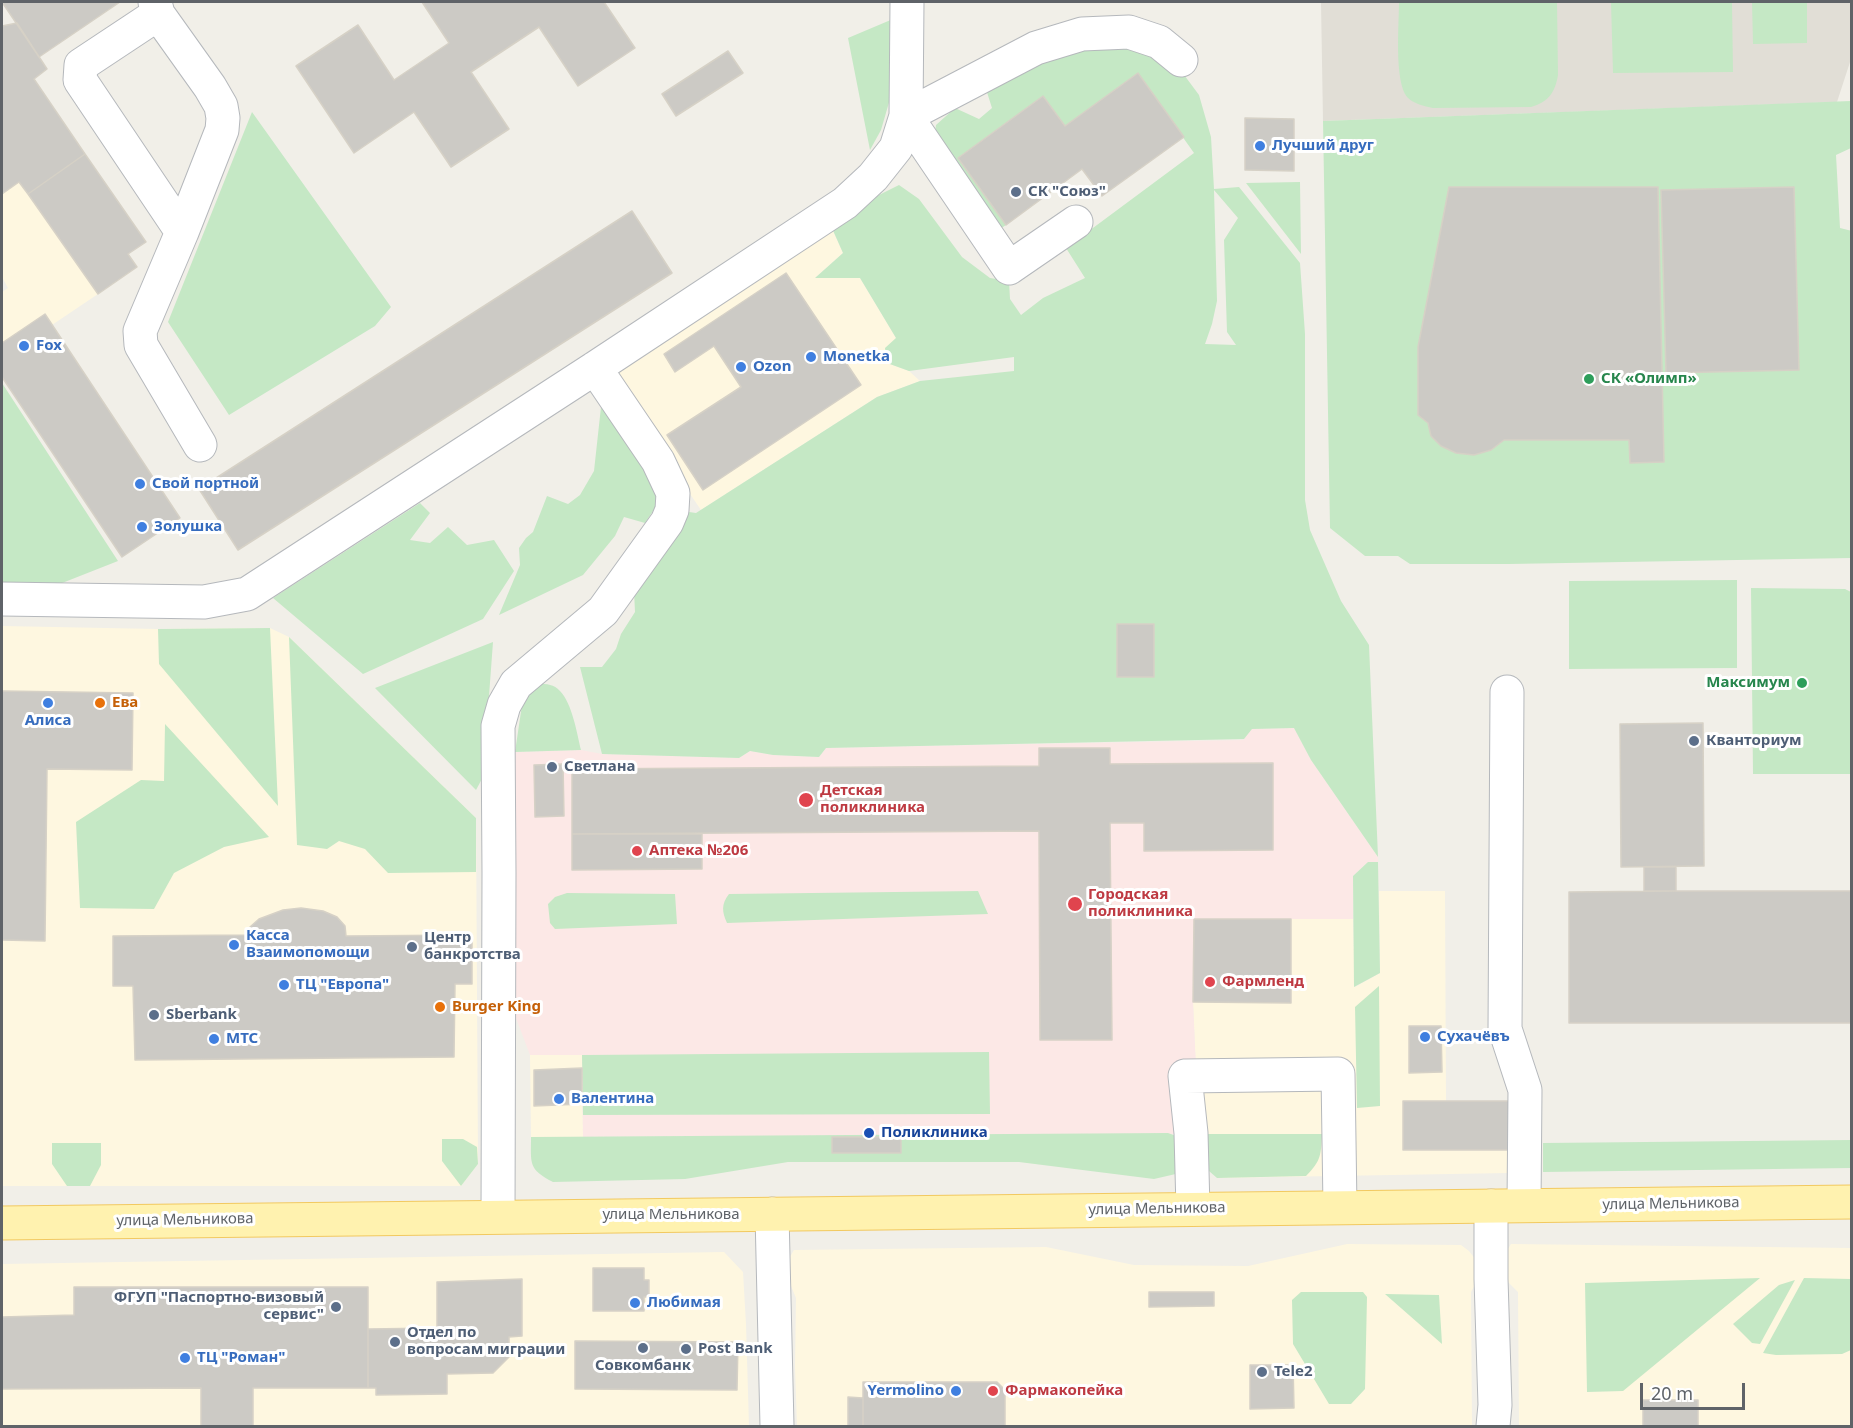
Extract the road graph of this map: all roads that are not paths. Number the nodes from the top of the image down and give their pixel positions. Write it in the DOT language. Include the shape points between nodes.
graph roads {
  1 [pos="907,2"];
  2 [pos="157,8"];
  3 [pos="1181,60"];
  4 [pos="906,116"];
  5 [pos="1076,222"];
  6 [pos="182,232"];
  7 [pos="595,368"];
  8 [pos="200,445"];
  9 [pos="2,599"];
  10 [pos="1507,692"];
  11 [pos="1851,1202"];
  12 [pos="1524,1205"];
  13 [pos="1491,1206"];
  14 [pos="1340,1207"];
  15 [pos="1193,1209"];
  16 [pos="772,1214"];
  17 [pos="498,1216"];
  18 [pos="2,1223"];
  19 [pos="777,1426"];
  20 [pos="1493,1426"];
  1 -- 4 [label="street"];
  2 -- 6 [label="street" via="218,82 223,118 222,130"];
  2 -- 6 [label="street" via="81,65 80,80"];
  3 -- 4 [label="street" via="1159,42 1129,32 1082,34 1036,48"];
  4 -- 5 [label="street" via="1009,268"];
  4 -- 7 [label="street" via="896,148 845,203"];
  6 -- 8 [label="street" via="140,331 141,345"];
  7 -- 9 [label="street" via="247,594 204,602"];
  7 -- 17 [label="street" via="658,461 673,493 672,510 603,611 516,684 498,726 487,889"];
  10 -- 12 [label="street" via="1505,1029 1525,1090"];
  11 -- 12 [label="main road, улица Мельникова"];
  12 -- 13 [label="main road, улица Мельникова"];
  13 -- 14 [label="main road, улица Мельникова"];
  13 -- 20 [label="street"];
  14 -- 15 [label="main road, улица Мельникова"];
  14 -- 15 [label="street" via="1338,1074 1185,1076"];
  15 -- 16 [label="main road, улица Мельникова"];
  16 -- 17 [label="main road, улица Мельникова"];
  16 -- 19 [label="street"];
  17 -- 18 [label="main road, улица Мельникова"];
}
